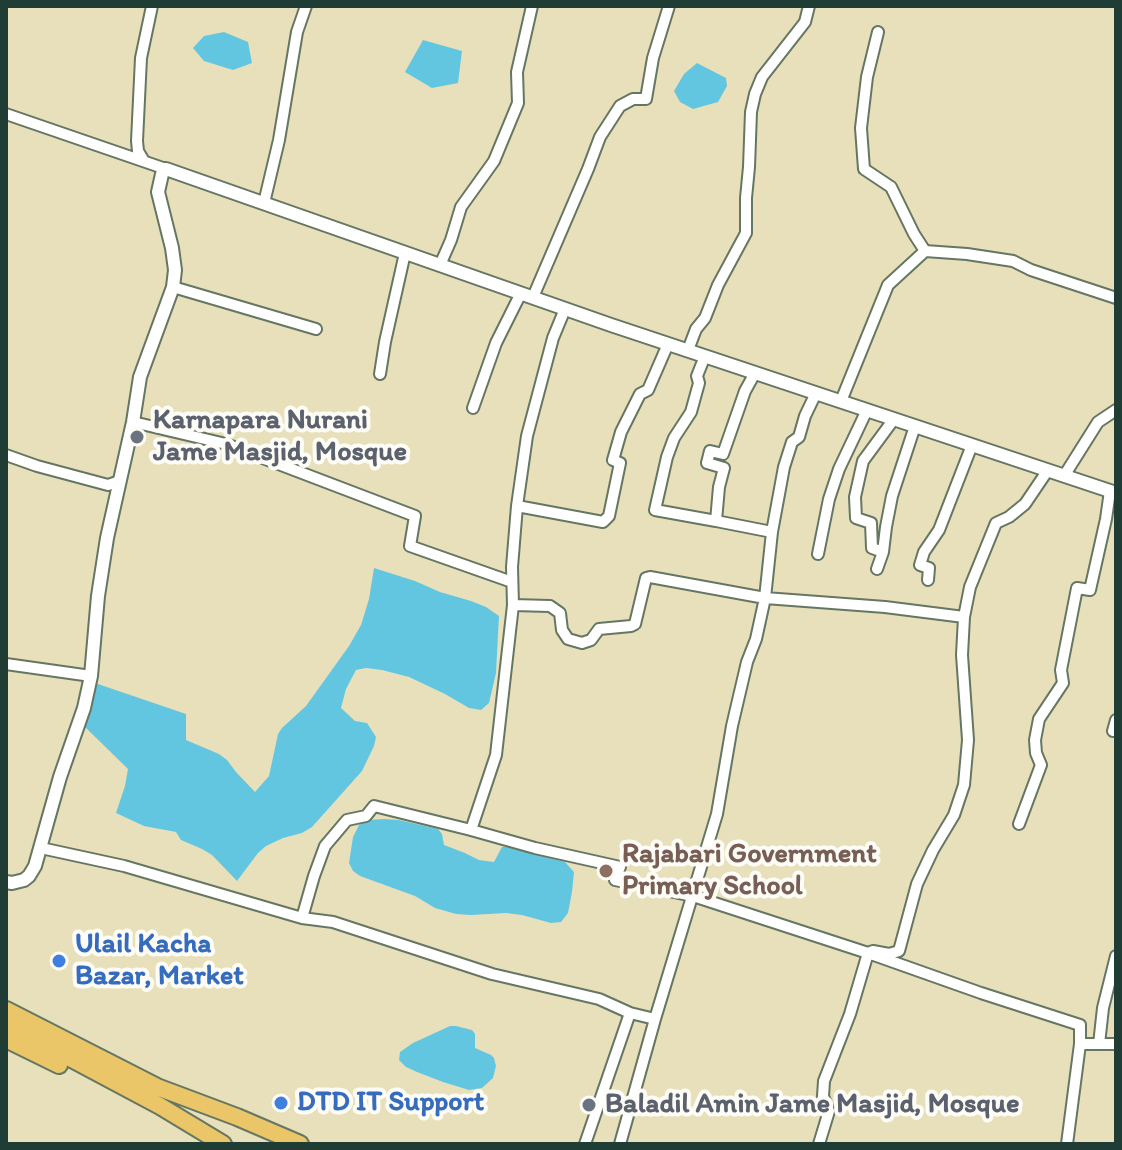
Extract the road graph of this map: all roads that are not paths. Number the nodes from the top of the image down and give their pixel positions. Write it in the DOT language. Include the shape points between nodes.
graph roads {
  1 [pos="152,6"];
  2 [pos="306,6"];
  3 [pos="532,6"];
  4 [pos="669,6"];
  5 [pos="809,6"];
  6 [pos="878,32"];
  7 [pos="6,114"];
  8 [pos="144,161"];
  9 [pos="166,169"];
  10 [pos="264,203"];
  11 [pos="925,251"];
  12 [pos="405,253"];
  13 [pos="440,265"];
  14 [pos="173,287"];
  15 [pos="527,295"];
  16 [pos="1116,298"];
  17 [pos="565,309"];
  18 [pos="316,329"];
  19 [pos="668,344"];
  20 [pos="688,350"];
  21 [pos="705,356"];
  22 [pos="755,373"];
  23 [pos="380,374"];
  24 [pos="816,393"];
  25 [pos="841,401"];
  26 [pos="473,408"];
  27 [pos="867,410"];
  28 [pos="1116,410"];
  29 [pos="894,419"];
  30 [pos="133,422"];
  31 [pos="915,426"];
  32 [pos="972,445"];
  33 [pos="6,455"];
  34 [pos="1048,470"];
  35 [pos="1064,476"];
  36 [pos="120,481"];
  37 [pos="1113,492"];
  38 [pos="517,506"];
  39 [pos="716,521"];
  40 [pos="772,532"];
  41 [pos="883,552"];
  42 [pos="818,554"];
  43 [pos="877,569"];
  44 [pos="928,580"];
  45 [pos="512,582"];
  46 [pos="765,598"];
  47 [pos="513,605"];
  48 [pos="964,617"];
  49 [pos="6,664"];
  50 [pos="91,676"];
  51 [pos="1019,824"];
  52 [pos="471,830"];
  53 [pos="41,848"];
  54 [pos="6,882"];
  55 [pos="693,896"];
  56 [pos="302,918"];
  57 [pos="868,953"];
  58 [pos="1116,956"];
  59 [pos="6,1000"];
  60 [pos="6,1010"];
  61 [pos="630,1013"];
  62 [pos="655,1019"];
  63 [pos="6,1024"];
  64 [pos="6,1039"];
  65 [pos="1080,1044"];
  66 [pos="1099,1044"];
  67 [pos="1116,1044"];
  68 [pos="157,1087"];
  69 [pos="160,1106"];
  70 [pos="223,1144"];
  71 [pos="300,1144"];
  72 [pos="585,1144"];
  73 [pos="620,1144"];
  74 [pos="819,1144"];
  75 [pos="1067,1144"];
  1 -- 8 [label="street" via="141,58 137,141"];
  2 -- 10 [label="street"];
  3 -- 13 [label="street" via="517,72 518,103 494,161 461,207"];
  4 -- 15 [label="street" via="646,99 620,106 600,137"];
  5 -- 20 [label="street" via="805,22 755,94 746,233"];
  6 -- 11 [label="street" via="861,128 864,169 891,187"];
  7 -- 8 [label="street"];
  8 -- 9 [label="street"];
  9 -- 10 [label="street"];
  9 -- 14 [label="street" via="158,192 172,248"];
  10 -- 12 [label="street"];
  11 -- 16 [label="street" via="1013,261"];
  11 -- 25 [label="street" via="888,285"];
  12 -- 13 [label="street"];
  12 -- 23 [label="street"];
  13 -- 15 [label="street"];
  14 -- 18 [label="street"];
  14 -- 30 [label="street" via="140,377"];
  15 -- 17 [label="street"];
  15 -- 26 [label="street" via="496,343"];
  17 -- 19 [label="street"];
  17 -- 38 [label="street" via="527,436"];
  19 -- 20 [label="street"];
  19 -- 38 [label="street" via="648,390 640,394 621,432 609,516 603,522"];
  20 -- 21 [label="street"];
  21 -- 22 [label="street"];
  21 -- 39 [label="street" via="691,412 667,457 655,510"];
  22 -- 24 [label="street"];
  22 -- 39 [label="street" via="723,454 710,451 707,463 724,468"];
  24 -- 25 [label="street"];
  24 -- 40 [label="street" via="788,452"];
  25 -- 27 [label="street"];
  27 -- 29 [label="street"];
  27 -- 42 [label="street" via="839,469"];
  28 -- 35 [label="street" via="1098,422"];
  29 -- 31 [label="street"];
  29 -- 41 [label="street" via="863,461 855,497 856,518 871,523 872,548"];
  30 -- 36 [label="street"];
  30 -- 45 [label="street" via="226,444 415,516 410,546"];
  31 -- 32 [label="street"];
  31 -- 41 [label="street" via="892,496"];
  32 -- 34 [label="street"];
  32 -- 44 [label="street" via="939,530 924,552 920,565 929,568"];
  33 -- 36 [label="street" via="108,485"];
  34 -- 35 [label="street"];
  34 -- 48 [label="street" via="1025,504 996,523"];
  35 -- 37 [label="street"];
  36 -- 50 [label="street" via="98,596"];
  37 -- 51 [label="street" via="1090,590 1077,588 1063,683 1039,719 1035,740 1041,765"];
  38 -- 45 [label="street"];
  39 -- 40 [label="street"];
  40 -- 46 [label="street"];
  41 -- 43 [label="street"];
  45 -- 47 [label="street"];
  46 -- 47 [label="street" via="650,577 635,624 599,629 582,643 568,639 560,613 550,606"];
  46 -- 48 [label="street"];
  46 -- 55 [label="street" via="732,726 717,814"];
  47 -- 52 [label="street" via="496,755"];
  48 -- 57 [label="street" via="964,785 917,884 899,951"];
  49 -- 50 [label="street"];
  50 -- 53 [label="street"];
  52 -- 55 [label="street" via="620,867 615,880"];
  52 -- 56 [label="street" via="374,806 366,816 347,820 325,846"];
  53 -- 54 [label="street" via="29,876"];
  53 -- 56 [label="street" via="124,866"];
  55 -- 57 [label="street"];
  55 -- 62 [label="street"];
  56 -- 61 [label="street" via="333,922 492,974 599,999"];
  57 -- 65 [label="street" via="1080,1025"];
  57 -- 74 [label="street" via="824,1081 829,1111"];
  58 -- 66 [label="street"];
  59 -- 68 [label="highway" via="129,1064"];
  60 -- 68 [label="highway"];
  61 -- 62 [label="street"];
  61 -- 72 [label="street"];
  62 -- 73 [label="street"];
  63 -- 69 [label="highway"];
  64 -- 69 [label="highway" via="131,1099"];
  65 -- 66 [label="street"];
  65 -- 75 [label="street"];
  66 -- 67 [label="street"];
  68 -- 71 [label="highway"];
  69 -- 70 [label="highway"];
}
